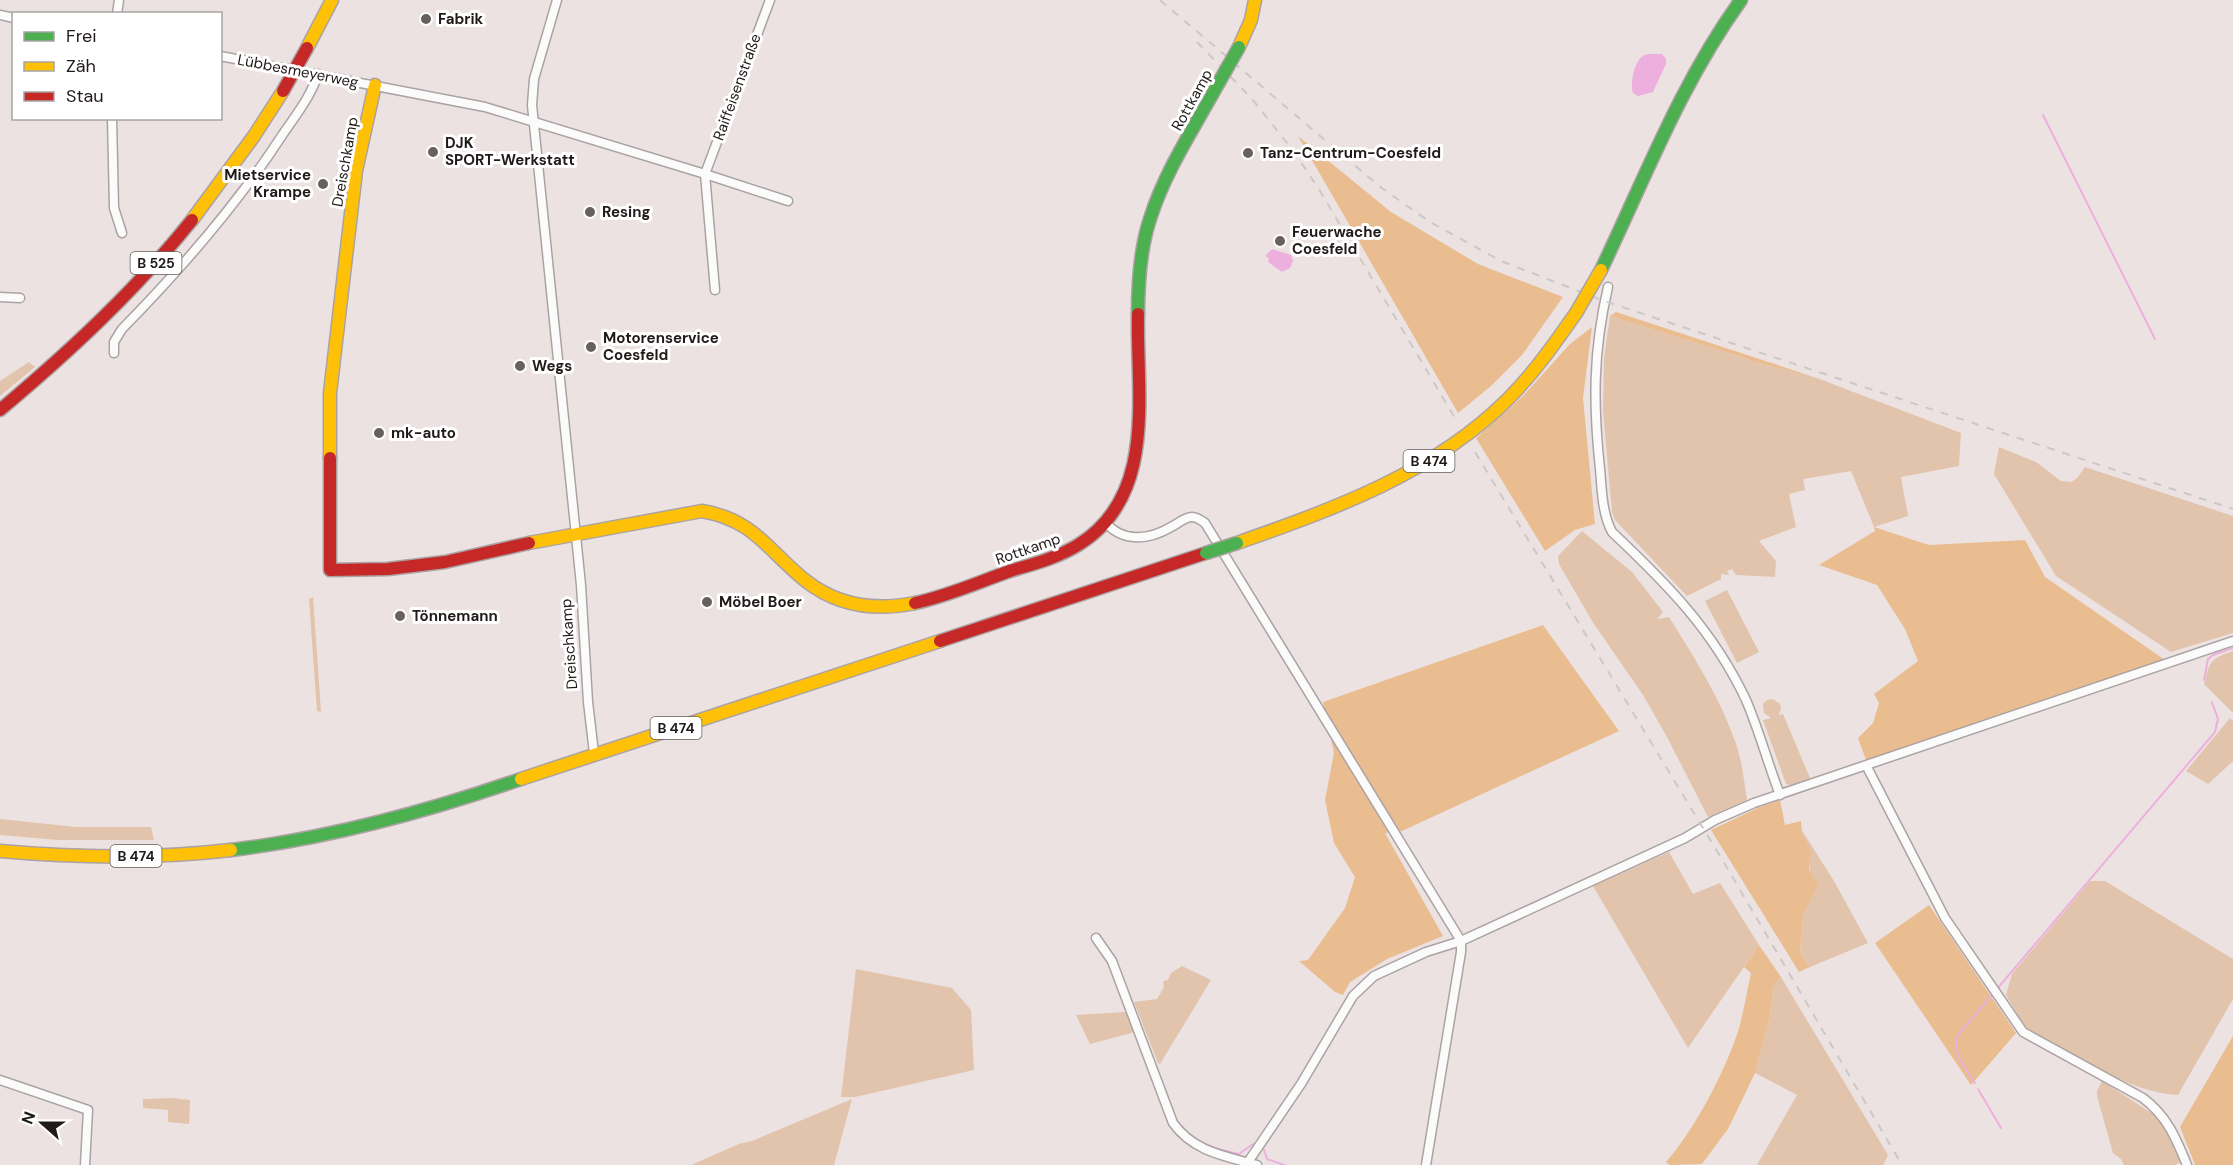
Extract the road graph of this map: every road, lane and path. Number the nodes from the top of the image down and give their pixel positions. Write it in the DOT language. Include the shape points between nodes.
graph roads {
  1 [pos="332,0"];
  2 [pos="557,0"];
  3 [pos="770,0"];
  4 [pos="1255,0"];
  5 [pos="1741,0"];
  6 [pos="222,56"];
  7 [pos="318,74"];
  8 [pos="375,86"];
  9 [pos="112,120"];
  10 [pos="534,122"];
  11 [pos="705,174"];
  12 [pos="788,201"];
  13 [pos="122,233"];
  14 [pos="1608,287"];
  15 [pos="715,290"];
  16 [pos="0,297"];
  17 [pos="20,298"];
  18 [pos="114,353"];
  19 [pos="0,410"];
  20 [pos="1105,522"];
  21 [pos="576,533"];
  22 [pos="2233,641"];
  23 [pos="594,753"];
  24 [pos="1867,767"];
  25 [pos="1780,795"];
  26 [pos="0,850"];
  27 [pos="1095,938"];
  28 [pos="1461,940"];
  29 [pos="0,1080"];
  30 [pos="1253,1164"];
  31 [pos="85,1165"];
  32 [pos="1426,1165"];
  33 [pos="2187,1165"];
  1 -- 19 [label="main road, B 525, bridge" via="283,90 218,187 160,259 84,338"];
  2 -- 10 [label="street, Dreischkamp" via="534,79"];
  3 -- 11 [label="street, Raiffeisenstraße"];
  4 -- 20 [label="main road, Rottkamp, bridge" via="1239,47 1167,178 1148,228 1140,277 1136,455 1128,487"];
  5 -- 23 [label="main road, B 474, bridge" via="1724,21 1688,83 1601,270 1576,314 1528,377 1493,412 1442,453 1354,500 1237,543"];
  6 -- 7 [label="street, Lübbesmeyerweg"];
  7 -- 8 [label="street, Lübbesmeyerweg"];
  7 -- 18 [label="street" via="250,183 193,254 122,329 114,342"];
  8 -- 10 [label="street" via="457,100"];
  8 -- 21 [label="main road, Dreischkamp" via="356,171 330,393 330,570 388,569 445,562"];
  9 -- 13 [label="street" via="114,208"];
  10 -- 11 [label="street"];
  10 -- 21 [label="street, Dreischkamp"];
  11 -- 12 [label="street"];
  11 -- 15 [label="street, Raiffeisenstraße"];
  14 -- 25 [label="street" via="1600,319 1594,400 1608,524 1671,588 1720,654 1746,701"];
  16 -- 17 [label="street"];
  20 -- 21 [label="main road, Rottkamp" via="1064,553 920,601 886,607 854,604 815,588 761,536 737,519 720,514 697,511"];
  20 -- 28 [label="street" via="1122,536 1143,537 1190,517 1204,523"];
  21 -- 23 [label="street, Dreischkamp"];
  22 -- 24 [label="street"];
  23 -- 26 [label="main road, B 474" via="413,814 273,845 130,857"];
  24 -- 25 [label="street"];
  24 -- 33 [label="street" via="1945,918 2023,1032 2143,1098 2175,1135"];
  25 -- 28 [label="street" via="1715,820 1685,838"];
  27 -- 30 [label="street" via="1112,961 1173,1123 1205,1150"];
  28 -- 30 [label="street" via="1374,976 1353,996"];
  28 -- 32 [label="street"];
  29 -- 31 [label="street" via="88,1110"];
}
